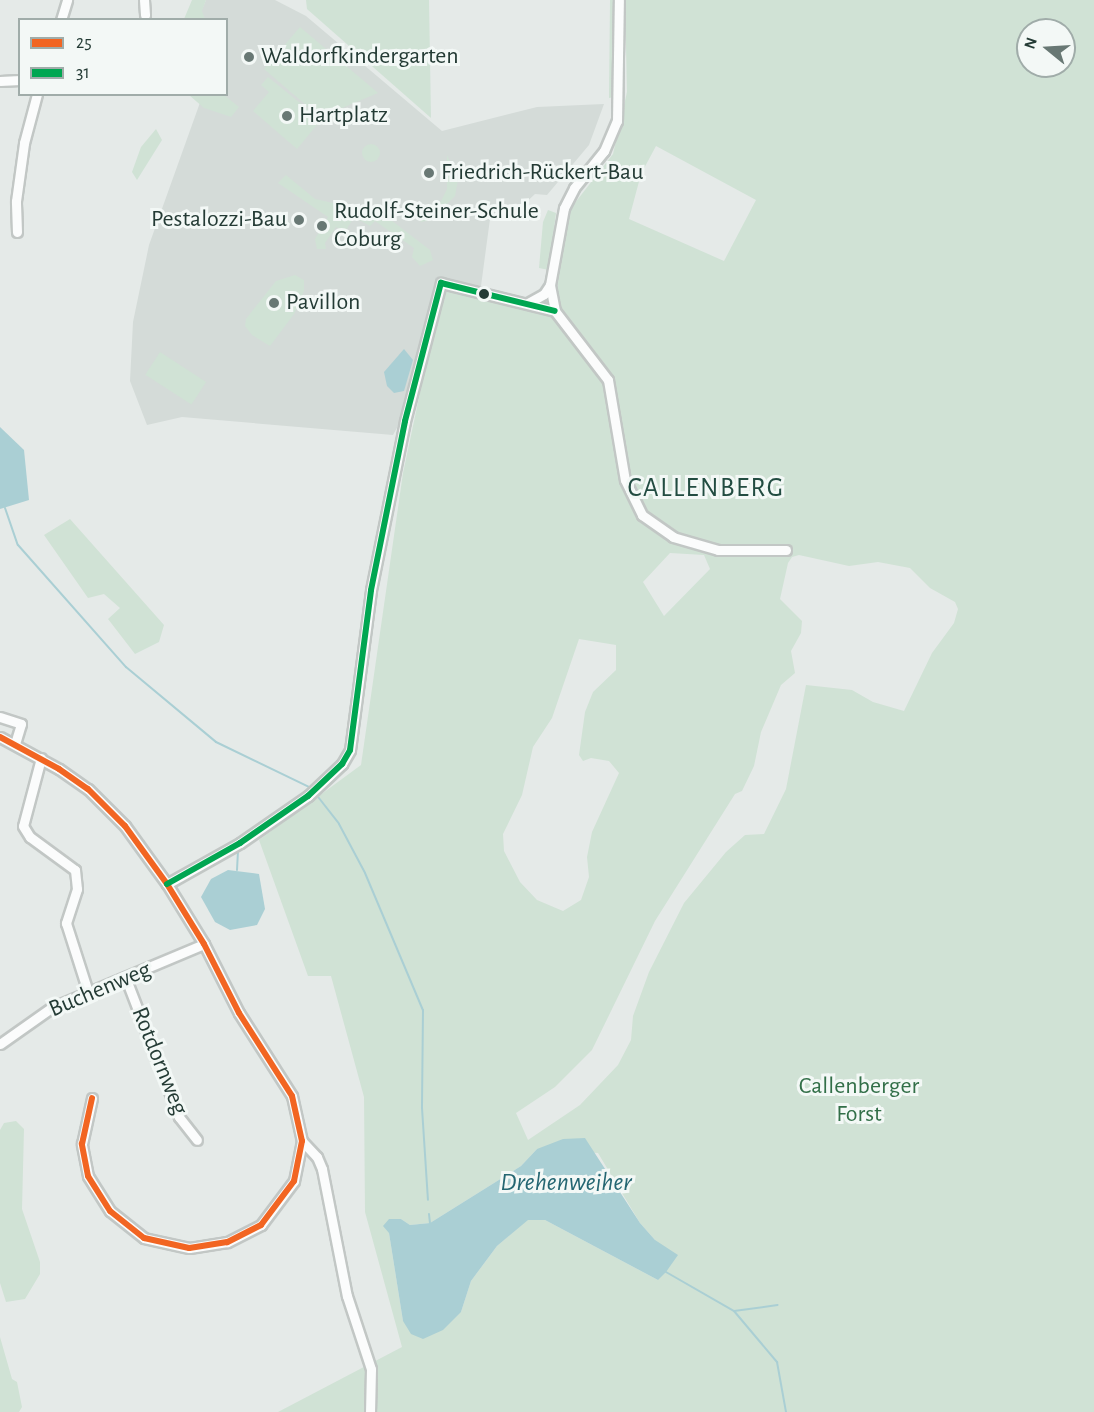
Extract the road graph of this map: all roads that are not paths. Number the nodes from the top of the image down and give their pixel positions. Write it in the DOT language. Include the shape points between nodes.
graph roads {
  1 [pos="67,0"];
  2 [pos="144,0"];
  3 [pos="619,0"];
  4 [pos="146,15"];
  5 [pos="62,18"];
  6 [pos="0,81"];
  7 [pos="18,81"];
  8 [pos="36,96"];
  9 [pos="17,232"];
  10 [pos="549,285"];
  11 [pos="528,303"];
  12 [pos="555,311"];
  13 [pos="786,550"];
  14 [pos="0,717"];
  15 [pos="0,736"];
  16 [pos="15,744"];
  17 [pos="41,758"];
  18 [pos="167,884"];
  19 [pos="204,944"];
  20 [pos="126,979"];
  21 [pos="88,992"];
  22 [pos="0,1044"];
  23 [pos="92,1098"];
  24 [pos="197,1140"];
  25 [pos="302,1141"];
  26 [pos="370,1412"];
  1 -- 5 [label="street"];
  2 -- 4 [label="street"];
  3 -- 10 [label="street" via="617,121 604,152 574,188 564,208"];
  6 -- 7 [label="street"];
  8 -- 9 [label="street" via="24,143 16,201"];
  10 -- 11 [label="street" via="544,294"];
  10 -- 12 [label="street"];
  11 -- 12 [label="street"];
  11 -- 18 [label="street" via="441,283 437,291 371,590 350,750 308,796 240,843"];
  12 -- 13 [label="street" via="608,380 628,490 654,528 718,550"];
  14 -- 16 [label="street" via="21,724"];
  15 -- 16 [label="street"];
  16 -- 17 [label="street"];
  17 -- 18 [label="street" via="88,789 115,816"];
  17 -- 21 [label="street" via="23,826 30,837 75,870 77,889 66,923"];
  18 -- 19 [label="street"];
  19 -- 20 [label="street, Buchenweg"];
  19 -- 25 [label="street" via="239,1013 283,1076 300,1120"];
  20 -- 21 [label="street, Buchenweg"];
  20 -- 24 [label="street, Rotdornweg" via="179,1117"];
  21 -- 22 [label="street, Buchenweg" via="51,1008"];
  23 -- 25 [label="street" via="82,1144 93,1187 131,1230 173,1246 217,1245 261,1225 294,1181"];
  25 -- 26 [label="street" via="322,1170 347,1296 370,1369"];
}
